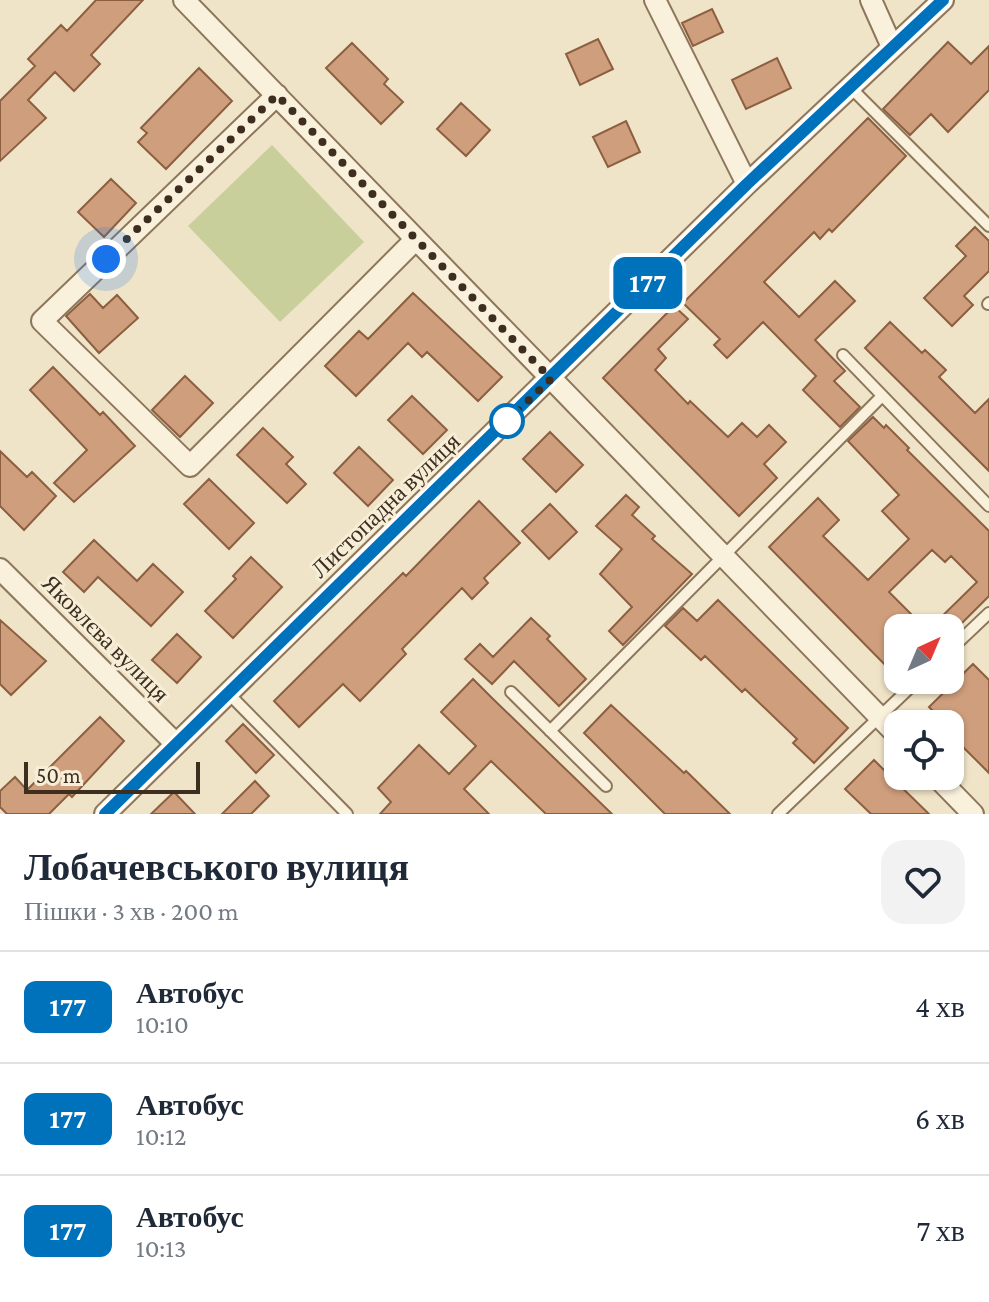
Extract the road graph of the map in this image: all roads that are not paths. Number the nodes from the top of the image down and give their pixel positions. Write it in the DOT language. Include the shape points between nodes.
graph roads {
  1 [pos="184,0"];
  2 [pos="655,0"];
  3 [pos="871,0"];
  4 [pos="943,0"];
  5 [pos="892,47"];
  6 [pos="850,87"];
  7 [pos="277,95"];
  8 [pos="747,184"];
  9 [pos="989,226"];
  10 [pos="416,239"];
  11 [pos="843,355"];
  12 [pos="551,379"];
  13 [pos="882,396"];
  14 [pos="989,506"];
  15 [pos="724,558"];
  16 [pos="0,569"];
  17 [pos="989,613"];
  18 [pos="964,637"];
  19 [pos="511,692"];
  20 [pos="228,693"];
  21 [pos="903,694"];
  22 [pos="879,717"];
  23 [pos="884,722"];
  24 [pos="550,731"];
  25 [pos="176,744"];
  26 [pos="606,786"];
  27 [pos="950,790"];
  28 [pos="105,814"];
  29 [pos="347,814"];
  30 [pos="778,814"];
  31 [pos="973,814"];
  1 -- 7 [label="street"];
  2 -- 8 [label="street"];
  3 -- 5 [label="street"];
  4 -- 5 [label="street, Листопадна вулиця"];
  5 -- 6 [label="street, Листопадна вулиця"];
  6 -- 8 [label="street, Листопадна вулиця"];
  6 -- 9 [label="lane"];
  7 -- 10 [label="street"];
  7 -- 10 [label="street" via="42,321 190,466"];
  8 -- 12 [label="street, Листопадна вулиця"];
  10 -- 12 [label="street"];
  11 -- 13 [label="lane"];
  12 -- 15 [label="street"];
  12 -- 20 [label="street, Листопадна вулиця"];
  13 -- 14 [label="lane"];
  13 -- 15 [label="lane"];
  15 -- 22 [label="street"];
  15 -- 24 [label="lane"];
  16 -- 25 [label="street, Яковлєва вулиця"];
  17 -- 18 [label="lane"];
  19 -- 24 [label="lane"];
  20 -- 25 [label="street, Листопадна вулиця"];
  20 -- 29 [label="lane"];
  21 -- 22 [label="lane"];
  22 -- 23 [label="street"];
  22 -- 30 [label="lane"];
  24 -- 26 [label="lane"];
  25 -- 28 [label="street, Листопадна вулиця"];
  27 -- 31 [label="street"];
}
